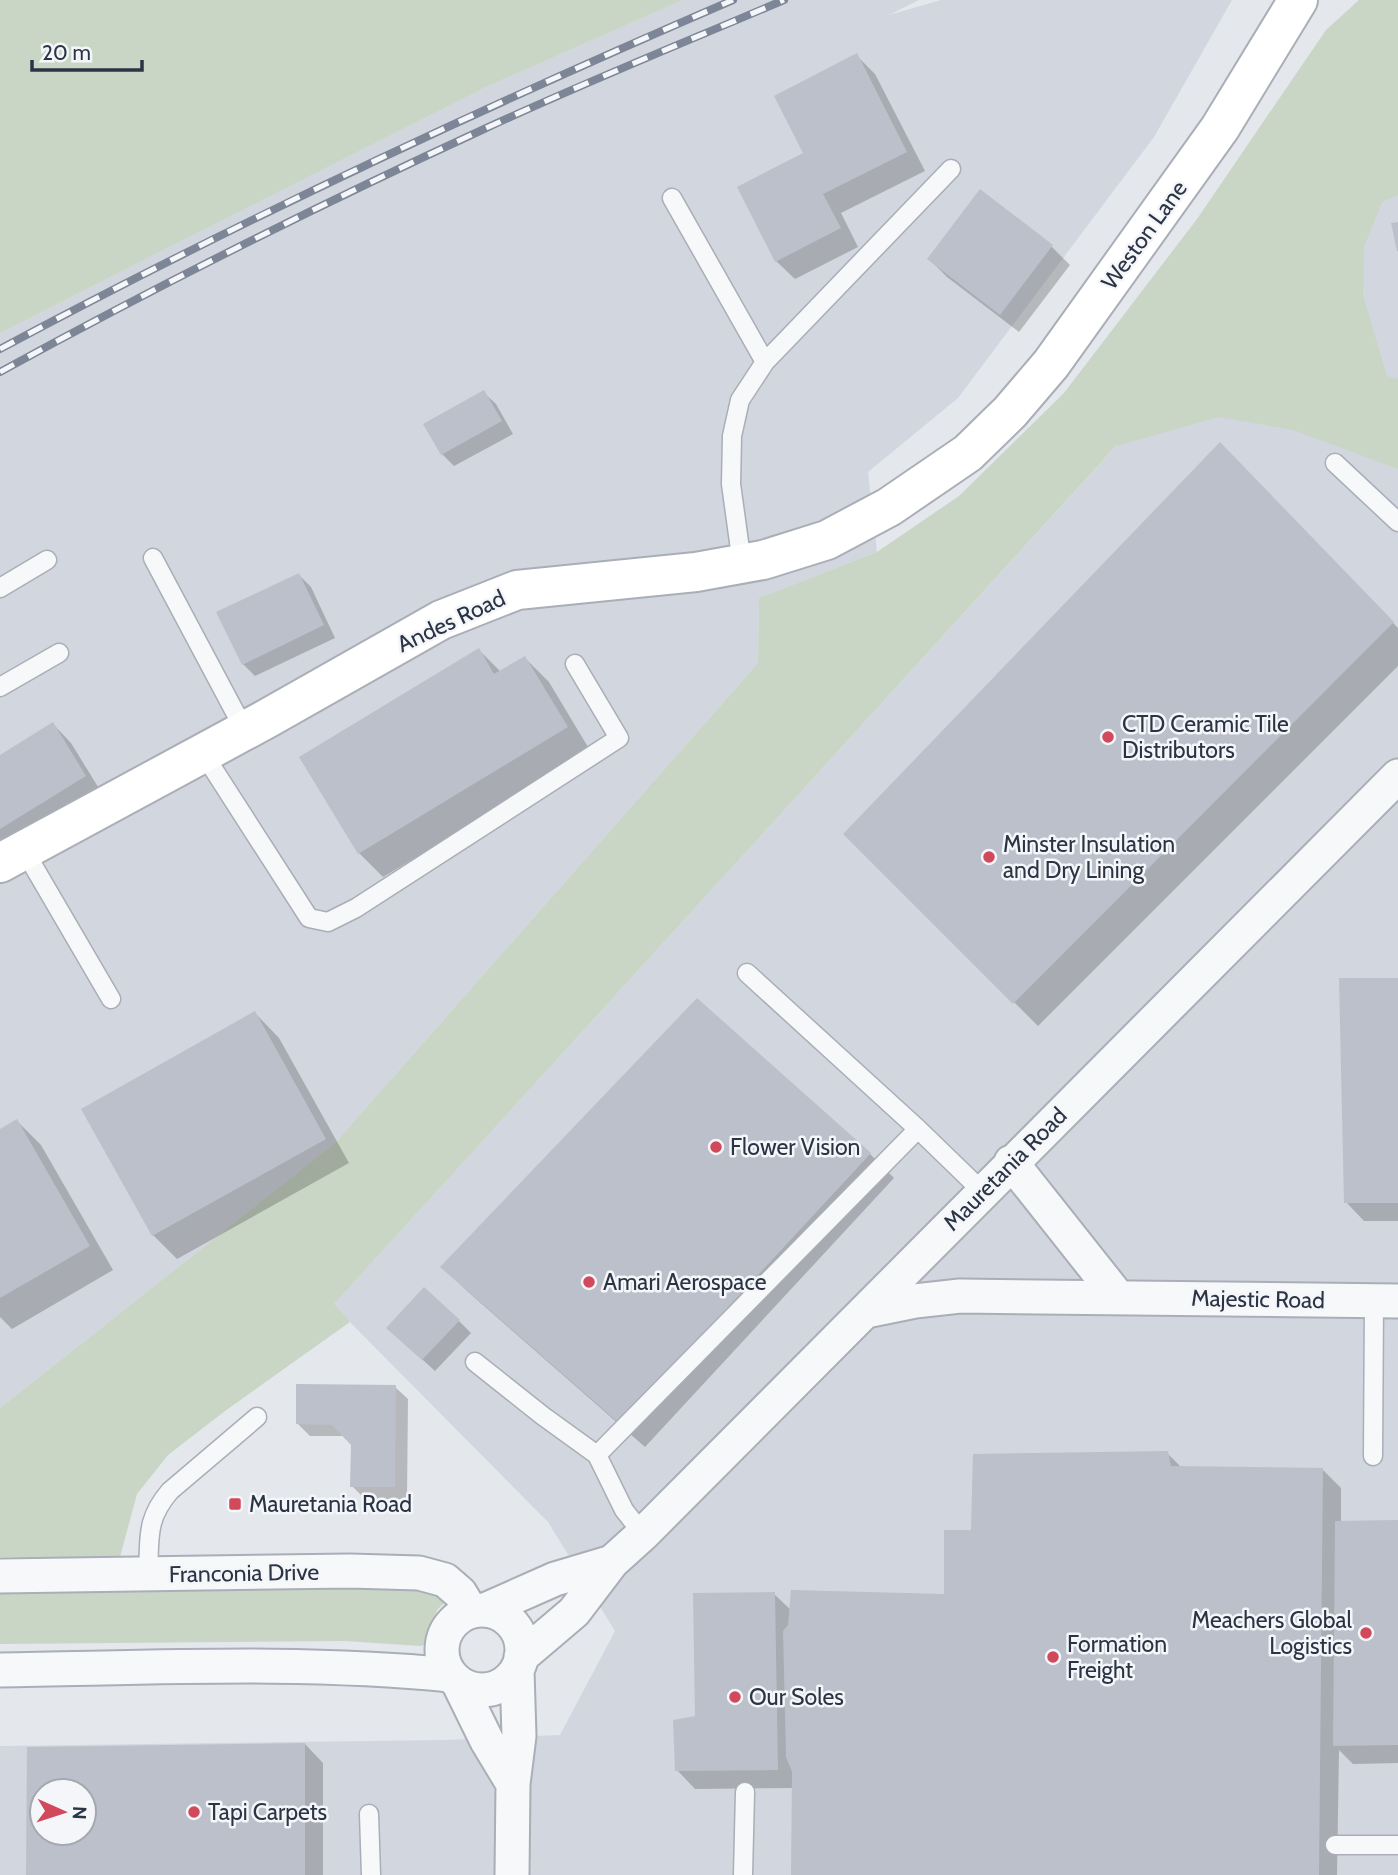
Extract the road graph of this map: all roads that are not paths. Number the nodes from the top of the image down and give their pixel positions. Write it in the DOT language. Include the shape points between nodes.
graph roads {
  1 [pos="1298,0"];
  2 [pos="951,169"];
  3 [pos="672,198"];
  4 [pos="765,362"];
  5 [pos="968,453"];
  6 [pos="1335,463"];
  7 [pos="1398,522"];
  8 [pos="153,558"];
  9 [pos="47,560"];
  10 [pos="742,564"];
  11 [pos="0,588"];
  12 [pos="59,653"];
  13 [pos="575,664"];
  14 [pos="0,688"];
  15 [pos="245,731"];
  16 [pos="203,753"];
  17 [pos="1398,776"];
  18 [pos="12,857"];
  19 [pos="747,973"];
  20 [pos="111,999"];
  21 [pos="918,1129"];
  22 [pos="1011,1162"];
  23 [pos="983,1192"];
  24 [pos="1118,1297"];
  25 [pos="1386,1301"];
  26 [pos="866,1311"];
  27 [pos="475,1362"];
  28 [pos="257,1417"];
  29 [pos="597,1455"];
  30 [pos="1373,1456"];
  31 [pos="643,1534"];
  32 [pos="612,1562"];
  33 [pos="148,1574"];
  34 [pos="0,1576"];
  35 [pos="478,1611"];
  36 [pos="519,1663"];
  37 [pos="0,1670"];
  38 [pos="455,1679"];
  39 [pos="513,1784"];
  40 [pos="745,1792"];
  41 [pos="369,1814"];
  42 [pos="1335,1845"];
  43 [pos="1398,1845"];
  44 [pos="371,1875"];
  45 [pos="512,1875"];
  46 [pos="743,1875"];
  1 -- 5 [label="street, Weston Lane" via="1220,128 1128,259 1051,364"];
  2 -- 4 [label="lane"];
  3 -- 4 [label="lane"];
  4 -- 10 [label="lane" via="740,401 732,436 731,484"];
  5 -- 10 [label="street, Andes Road" via="889,507 827,540"];
  6 -- 7 [label="lane"];
  8 -- 15 [label="lane"];
  9 -- 11 [label="lane"];
  10 -- 15 [label="street, Andes Road" via="517,590 441,620"];
  12 -- 14 [label="lane"];
  13 -- 16 [label="lane" via="619,738 328,922 309,918"];
  15 -- 16 [label="street, Andes Road"];
  16 -- 18 [label="street, Andes Road"];
  17 -- 22 [label="street, Mauretania Road"];
  18 -- 20 [label="lane"];
  19 -- 21 [label="lane"];
  21 -- 23 [label="lane"];
  21 -- 29 [label="lane"];
  22 -- 23 [label="street, Mauretania Road"];
  22 -- 24 [label="street"];
  23 -- 26 [label="street, Mauretania Road"];
  24 -- 25 [label="street, Majestic Road"];
  24 -- 26 [label="street, Majestic Road" via="960,1296"];
  25 -- 30 [label="lane"];
  26 -- 31 [label="street, Mauretania Road"];
  27 -- 29 [label="lane"];
  28 -- 33 [label="lane" via="157,1506 151,1521"];
  29 -- 31 [label="lane" via="624,1510"];
  31 -- 32 [label="street, Mauretania Road"];
  32 -- 35 [label="street, Mauretania Road" via="555,1579"];
  32 -- 36 [label="street, Mauretania Road" via="574,1612"];
  33 -- 34 [label="street, Franconia Drive"];
  33 -- 35 [label="street, Franconia Drive" via="419,1573 445,1580"];
  35 -- 36 [label="street" via="498,1614 517,1631"];
  35 -- 38 [label="street" via="460,1616 444,1637 444,1663"];
  36 -- 38 [label="street" via="497,1687 471,1689"];
  36 -- 39 [label="street" via="519,1736"];
  37 -- 38 [label="street" via="360,1668"];
  38 -- 39 [label="street"];
  39 -- 45 [label="street"];
  40 -- 46 [label="lane"];
  41 -- 44 [label="lane"];
  42 -- 43 [label="lane"];
}
